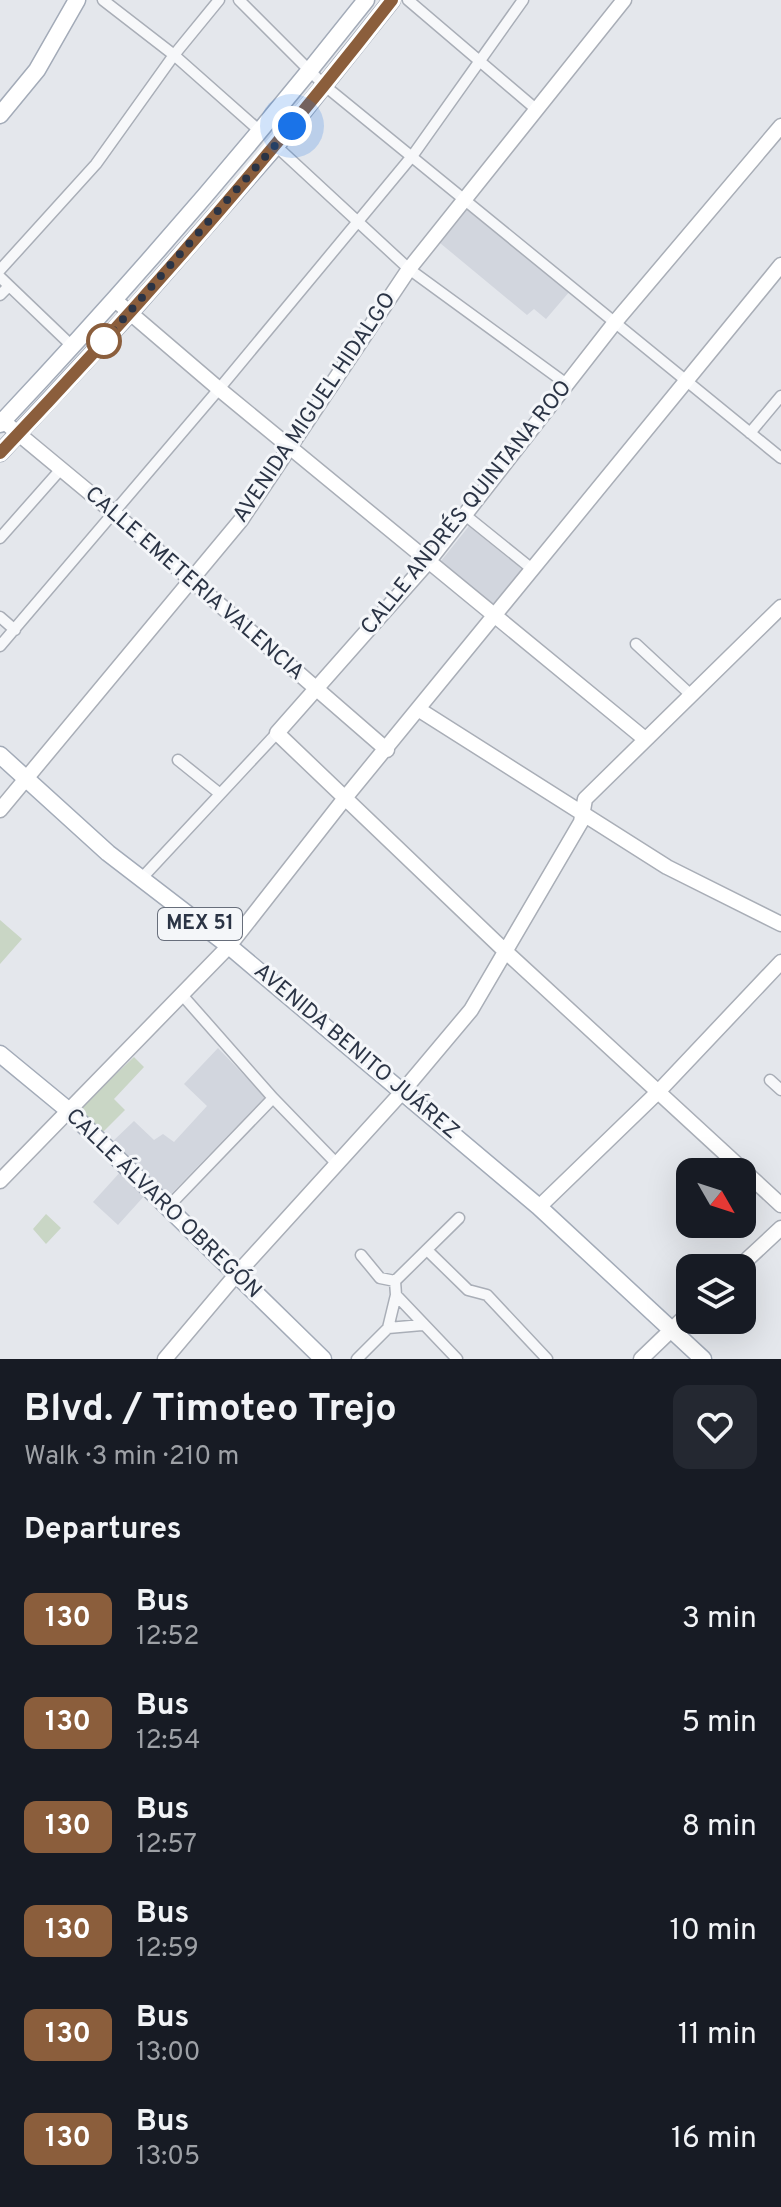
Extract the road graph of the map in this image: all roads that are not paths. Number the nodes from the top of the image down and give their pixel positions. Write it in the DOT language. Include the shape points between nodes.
graph roads {
  1 [pos="77,0"];
  2 [pos="103,0"];
  3 [pos="219,0"];
  4 [pos="239,0"];
  5 [pos="366,0"];
  6 [pos="392,0"];
  7 [pos="408,0"];
  8 [pos="523,0"];
  9 [pos="624,0"];
  10 [pos="174,55"];
  11 [pos="480,60"];
  12 [pos="309,72"];
  13 [pos="325,86"];
  14 [pos="537,110"];
  15 [pos="0,115"];
  16 [pos="781,126"];
  17 [pos="261,132"];
  18 [pos="276,146"];
  19 [pos="413,155"];
  20 [pos="466,199"];
  21 [pos="358,222"];
  22 [pos="781,265"];
  23 [pos="409,269"];
  24 [pos="0,270"];
  25 [pos="0,277"];
  26 [pos="9,286"];
  27 [pos="0,295"];
  28 [pos="115,300"];
  29 [pos="130,313"];
  30 [pos="616,321"];
  31 [pos="72,346"];
  32 [pos="687,380"];
  33 [pos="568,385"];
  34 [pos="219,389"];
  35 [pos="781,396"];
  36 [pos="1,422"];
  37 [pos="18,433"];
  38 [pos="750,433"];
  39 [pos="290,448"];
  40 [pos="0,453"];
  41 [pos="781,458"];
  42 [pos="61,469"];
  43 [pos="114,513"];
  44 [pos="465,515"];
  45 [pos="0,538"];
  46 [pos="428,562"];
  47 [pos="532,569"];
  48 [pos="190,581"];
  49 [pos="781,607"];
  50 [pos="493,616"];
  51 [pos="0,617"];
  52 [pos="15,630"];
  53 [pos="636,644"];
  54 [pos="0,646"];
  55 [pos="316,691"];
  56 [pos="691,695"];
  57 [pos="418,709"];
  58 [pos="277,733"];
  59 [pos="645,739"];
  60 [pos="387,750"];
  61 [pos="0,755"];
  62 [pos="178,760"];
  63 [pos="26,780"];
  64 [pos="219,793"];
  65 [pos="345,798"];
  66 [pos="0,810"];
  67 [pos="582,811"];
  68 [pos="141,879"];
  69 [pos="781,924"];
  70 [pos="229,946"];
  71 [pos="505,951"];
  72 [pos="781,962"];
  73 [pos="183,996"];
  74 [pos="0,1054"];
  75 [pos="770,1080"];
  76 [pos="781,1090"];
  77 [pos="403,1091"];
  78 [pos="659,1091"];
  79 [pos="273,1098"];
  80 [pos="68,1110"];
  81 [pos="337,1164"];
  82 [pos="0,1181"];
  83 [pos="781,1205"];
  84 [pos="539,1207"];
  85 [pos="167,1208"];
  86 [pos="459,1218"];
  87 [pos="781,1228"];
  88 [pos="427,1250"];
  89 [pos="753,1254"];
  90 [pos="361,1255"];
  91 [pos="235,1276"];
  92 [pos="395,1281"];
  93 [pos="396,1295"];
  94 [pos="422,1325"];
  95 [pos="676,1325"];
  96 [pos="388,1328"];
  97 [pos="672,1329"];
  98 [pos="165,1359"];
  99 [pos="323,1359"];
  100 [pos="357,1359"];
  101 [pos="457,1359"];
  102 [pos="547,1359"];
  103 [pos="641,1359"];
  104 [pos="703,1359"];
  1 -- 15 [label="main road" via="37,70"];
  2 -- 10 [label="street"];
  3 -- 10 [label="street"];
  4 -- 12 [label="street"];
  5 -- 12 [label="main road"];
  6 -- 13 [label="main road"];
  7 -- 11 [label="street"];
  8 -- 11 [label="street"];
  9 -- 14 [label="main road, AVENIDA MIGUEL HIDALGO"];
  10 -- 17 [label="street"];
  10 -- 24 [label="street" via="96,164"];
  11 -- 14 [label="street"];
  11 -- 19 [label="street"];
  12 -- 13 [label="street"];
  12 -- 17 [label="main road"];
  13 -- 18 [label="main road"];
  13 -- 19 [label="street"];
  14 -- 20 [label="main road, AVENIDA MIGUEL HIDALGO"];
  16 -- 30 [label="main road, CALLE ANDRÉS QUINTANA ROO"];
  17 -- 28 [label="main road"];
  18 -- 21 [label="street"];
  18 -- 29 [label="main road"];
  19 -- 20 [label="street"];
  19 -- 21 [label="street"];
  20 -- 23 [label="main road, AVENIDA MIGUEL HIDALGO"];
  20 -- 30 [label="street"];
  21 -- 23 [label="street"];
  21 -- 34 [label="street"];
  22 -- 32 [label="main road"];
  23 -- 33 [label="street"];
  23 -- 39 [label="main road, AVENIDA MIGUEL HIDALGO"];
  25 -- 26 [label="street"];
  26 -- 27 [label="street"];
  26 -- 31 [label="street"];
  28 -- 29 [label="main road"];
  28 -- 31 [label="main road"];
  29 -- 34 [label="main road"];
  29 -- 37 [label="main road"];
  30 -- 32 [label="street"];
  30 -- 33 [label="main road, CALLE ANDRÉS QUINTANA ROO"];
  31 -- 36 [label="main road"];
  32 -- 38 [label="street"];
  32 -- 47 [label="main road"];
  33 -- 44 [label="main road, CALLE ANDRÉS QUINTANA ROO"];
  34 -- 39 [label="main road"];
  34 -- 43 [label="street"];
  35 -- 38 [label="street"];
  36 -- 37 [label="main road, CALLE EMETERIA VALENCIA"];
  37 -- 40 [label="main road"];
  37 -- 42 [label="main road, CALLE EMETERIA VALENCIA"];
  38 -- 41 [label="street"];
  39 -- 46 [label="main road"];
  39 -- 48 [label="main road, AVENIDA MIGUEL HIDALGO" via="241,520"];
  42 -- 43 [label="main road, CALLE EMETERIA VALENCIA"];
  42 -- 45 [label="street"];
  43 -- 48 [label="main road, CALLE EMETERIA VALENCIA"];
  43 -- 52 [label="street"];
  44 -- 46 [label="main road, CALLE ANDRÉS QUINTANA ROO"];
  44 -- 47 [label="street"];
  46 -- 50 [label="main road"];
  46 -- 55 [label="main road, CALLE ANDRÉS QUINTANA ROO"];
  47 -- 50 [label="main road"];
  48 -- 55 [label="main road, CALLE EMETERIA VALENCIA"];
  48 -- 63 [label="main road, AVENIDA MIGUEL HIDALGO"];
  49 -- 56 [label="main road"];
  50 -- 57 [label="main road"];
  50 -- 59 [label="main road"];
  51 -- 52 [label="street"];
  52 -- 54 [label="street"];
  53 -- 56 [label="street"];
  55 -- 58 [label="main road, CALLE ANDRÉS QUINTANA ROO"];
  55 -- 60 [label="main road, CALLE EMETERIA VALENCIA"];
  56 -- 59 [label="main road"];
  57 -- 60 [label="main road"];
  57 -- 67 [label="main road"];
  58 -- 64 [label="street, CALLE ANDRÉS QUINTANA ROO"];
  58 -- 65 [label="main road"];
  59 -- 67 [label="main road" via="585,799"];
  60 -- 65 [label="main road"];
  61 -- 63 [label="main road, AVENIDA BENITO JUÁREZ / MEX 51"];
  62 -- 64 [label="street"];
  63 -- 66 [label="main road, AVENIDA MIGUEL HIDALGO"];
  63 -- 68 [label="main road, AVENIDA BENITO JUÁREZ / MEX 51"];
  64 -- 68 [label="street, CALLE ANDRÉS QUINTANA ROO"];
  65 -- 70 [label="main road"];
  65 -- 71 [label="main road"];
  67 -- 69 [label="main road" via="667,867"];
  67 -- 71 [label="main road" via="581,822"];
  68 -- 70 [label="main road, AVENIDA BENITO JUÁREZ / MEX 51"];
  70 -- 73 [label="main road"];
  70 -- 77 [label="main road, AVENIDA BENITO JUÁREZ / MEX 51"];
  71 -- 77 [label="main road" via="471,1010"];
  71 -- 78 [label="main road"];
  72 -- 78 [label="main road"];
  73 -- 79 [label="street"];
  73 -- 80 [label="main road"];
  74 -- 80 [label="main road, CALLE ÁLVARO OBREGÓN"];
  75 -- 76 [label="street"];
  77 -- 81 [label="main road"];
  77 -- 84 [label="main road, AVENIDA BENITO JUÁREZ"];
  78 -- 83 [label="main road"];
  78 -- 84 [label="main road"];
  79 -- 81 [label="street"];
  79 -- 85 [label="street"];
  80 -- 82 [label="main road"];
  80 -- 85 [label="main road, CALLE ÁLVARO OBREGÓN"];
  81 -- 91 [label="main road"];
  84 -- 97 [label="main road, AVENIDA BENITO JUÁREZ"];
  85 -- 91 [label="main road, CALLE ÁLVARO OBREGÓN"];
  86 -- 88 [label="street"];
  87 -- 89 [label="main road"];
  88 -- 92 [label="street"];
  88 -- 102 [label="street" via="468,1290 487,1295"];
  90 -- 92 [label="street" via="380,1278"];
  91 -- 98 [label="main road"];
  91 -- 99 [label="main road, CALLE ÁLVARO OBREGÓN"];
  92 -- 93 [label="street"];
  93 -- 94 [label="street"];
  93 -- 96 [label="street"];
  94 -- 96 [label="street"];
  94 -- 101 [label="street"];
  95 -- 97 [label="main road"];
  96 -- 100 [label="street"];
  97 -- 103 [label="main road"];
  97 -- 104 [label="main road, AVENIDA BENITO JUÁREZ"];
}
